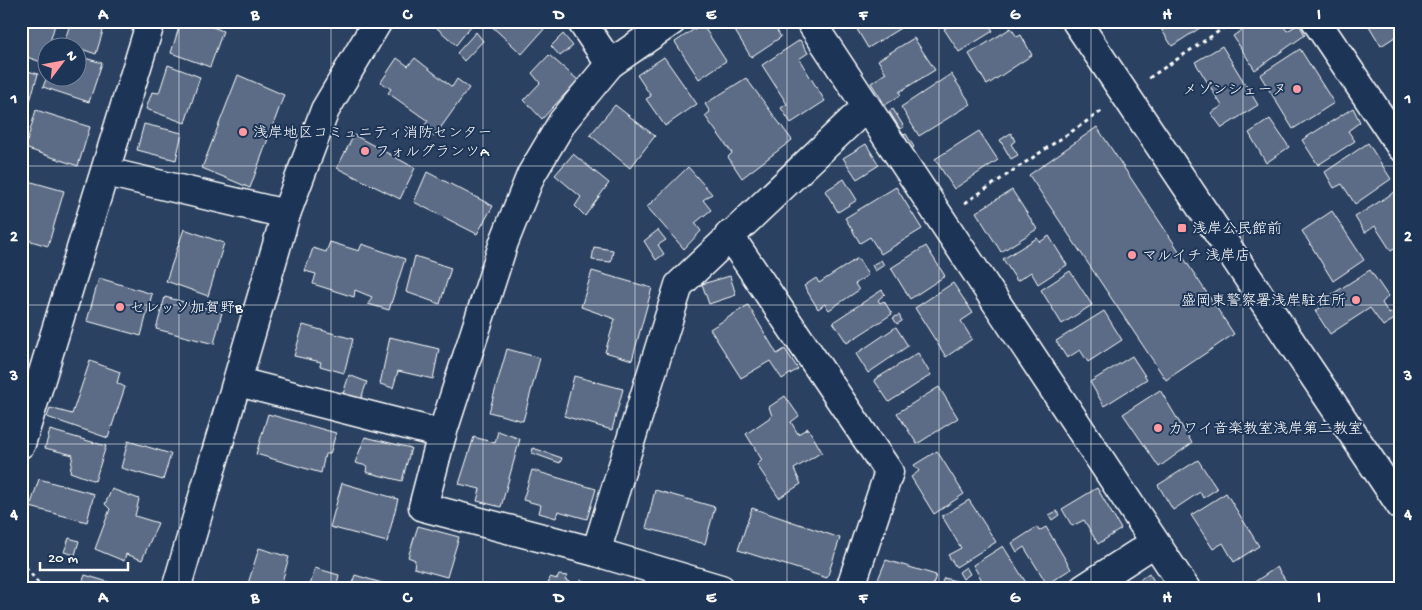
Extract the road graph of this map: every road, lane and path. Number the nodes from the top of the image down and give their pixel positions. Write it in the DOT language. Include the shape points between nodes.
graph roads {
  1 [pos="151,21"];
  2 [pos="378,21"];
  3 [pos="581,21"];
  4 [pos="672,21"];
  5 [pos="810,21"];
  6 [pos="1076,21"];
  7 [pos="1234,21"];
  8 [pos="1316,21"];
  9 [pos="610,64"];
  10 [pos="1148,78"];
  11 [pos="866,107"];
  12 [pos="1102,111"];
  13 [pos="1401,146"];
  14 [pos="106,172"];
  15 [pos="286,214"];
  16 [pos="942,219"];
  17 [pos="729,235"];
  18 [pos="238,382"];
  19 [pos="442,434"];
  20 [pos="21,444"];
  21 [pos="1401,506"];
  22 [pos="1154,542"];
  23 [pos="596,552"];
  24 [pos="21,561"];
  25 [pos="43,589"];
  26 [pos="176,589"];
  27 [pos="720,589"];
  28 [pos="850,589"];
  29 [pos="1083,589"];
  30 [pos="1186,589"];
  1 -- 14 [label="street"];
  2 -- 15 [label="street" via="325,110"];
  3 -- 9 [label="street"];
  4 -- 9 [label="street"];
  5 -- 11 [label="street"];
  6 -- 21 [label="street"];
  7 -- 10 [label="path"];
  8 -- 13 [label="street"];
  9 -- 19 [label="street" via="563,121 531,175 504,242"];
  11 -- 16 [label="street"];
  11 -- 17 [label="street"];
  12 -- 16 [label="path"];
  14 -- 15 [label="street"];
  14 -- 20 [label="street"];
  15 -- 18 [label="street"];
  16 -- 22 [label="street"];
  17 -- 23 [label="street" via="679,285"];
  17 -- 28 [label="street" via="889,472"];
  18 -- 19 [label="street"];
  18 -- 26 [label="street"];
  19 -- 23 [label="street" via="424,507"];
  22 -- 29 [label="street"];
  22 -- 30 [label="street"];
  23 -- 27 [label="street"];
  24 -- 25 [label="path"];
}
